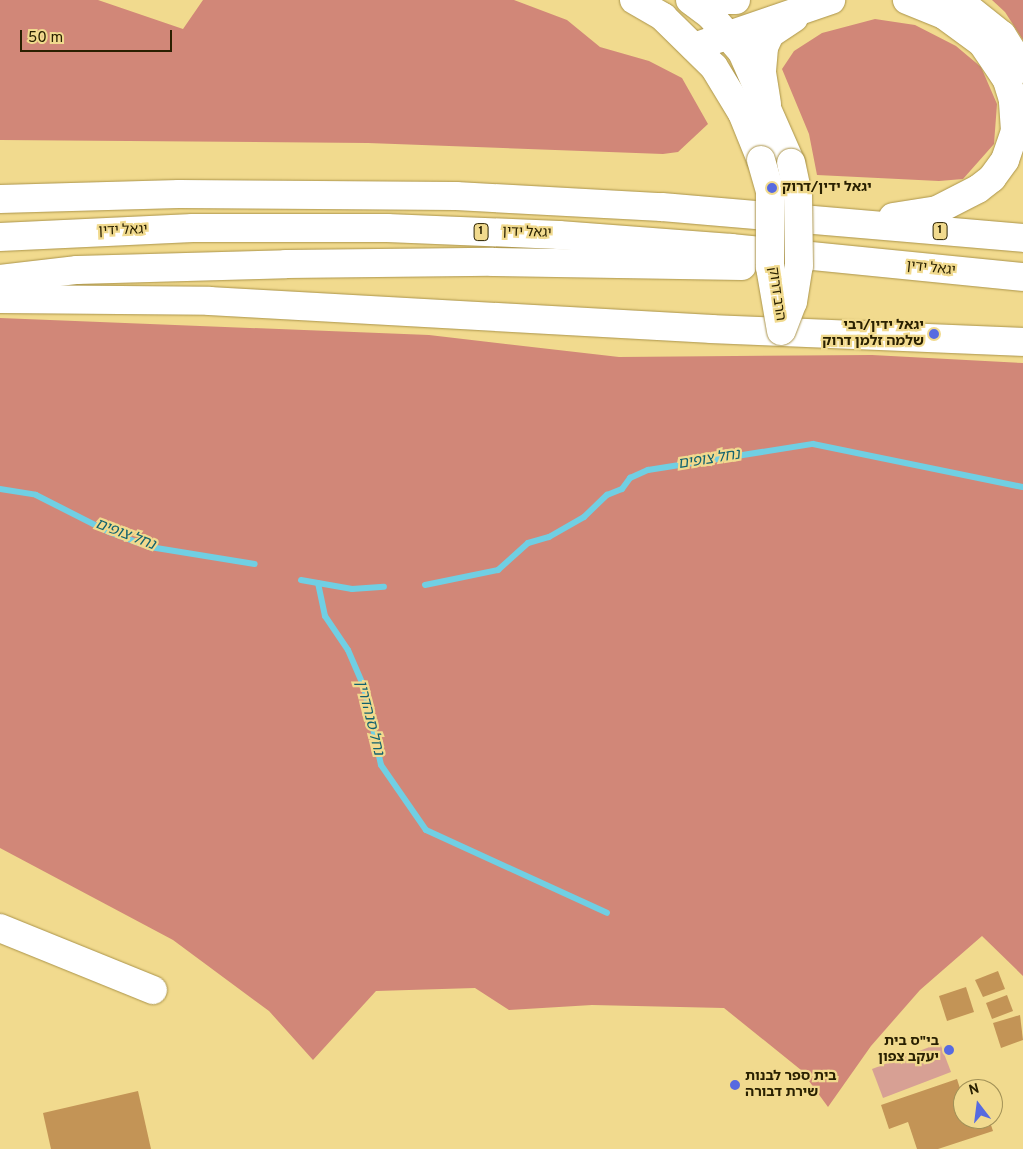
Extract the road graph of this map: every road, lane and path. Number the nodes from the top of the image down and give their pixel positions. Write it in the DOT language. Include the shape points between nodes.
graph roads {
  1 [pos="634,0"];
  2 [pos="690,0"];
  3 [pos="704,0"];
  4 [pos="736,0"];
  5 [pos="907,0"];
  6 [pos="958,0"];
  7 [pos="822,2"];
  8 [pos="730,36"];
  9 [pos="694,47"];
  10 [pos="1023,69"];
  11 [pos="767,104"];
  12 [pos="0,199"];
  13 [pos="857,224"];
  14 [pos="0,236"];
  15 [pos="1023,238"];
  16 [pos="961,272"];
  17 [pos="1023,277"];
  18 [pos="0,279"];
  19 [pos="0,299"];
  20 [pos="781,331"];
  21 [pos="1023,342"];
  22 [pos="0,928"];
  23 [pos="153,990"];
  1 -- 9 [label="main road, הרב דרוק" via="663,17"];
  2 -- 8 [label="main road, הרב דרוק"];
  3 -- 4 [label="main road"];
  5 -- 13 [label="main road" via="929,8 964,28 996,60 1013,100 1015,131 1012,144 992,178 961,198 937,210"];
  6 -- 10 [label="main road" via="1002,35"];
  7 -- 8 [label="main road"];
  7 -- 11 [label="main road" via="770,34 764,47 762,71"];
  8 -- 9 [label="main road"];
  8 -- 11 [label="main road, הרב דרוק" via="742,52"];
  9 -- 20 [label="main road, הרב דרוק, bridge" via="714,67 729,89 762,160 770,191 770,267"];
  11 -- 20 [label="main road, הרב דרוק, bridge" via="791,163 798,195 800,266 793,302"];
  12 -- 13 [label="main road, 1" via="188,194 456,196 662,207"];
  13 -- 15 [label="main road, 1"];
  14 -- 16 [label="main road, יגאל ידין / 1" via="193,228 387,228 713,246"];
  16 -- 17 [label="main road, יגאל ידין / 1"];
  16 -- 18 [label="main road" via="483,262 77,270"];
  19 -- 20 [label="main road" via="209,301"];
  20 -- 21 [label="main road"];
  22 -- 23 [label="main road"];
}
